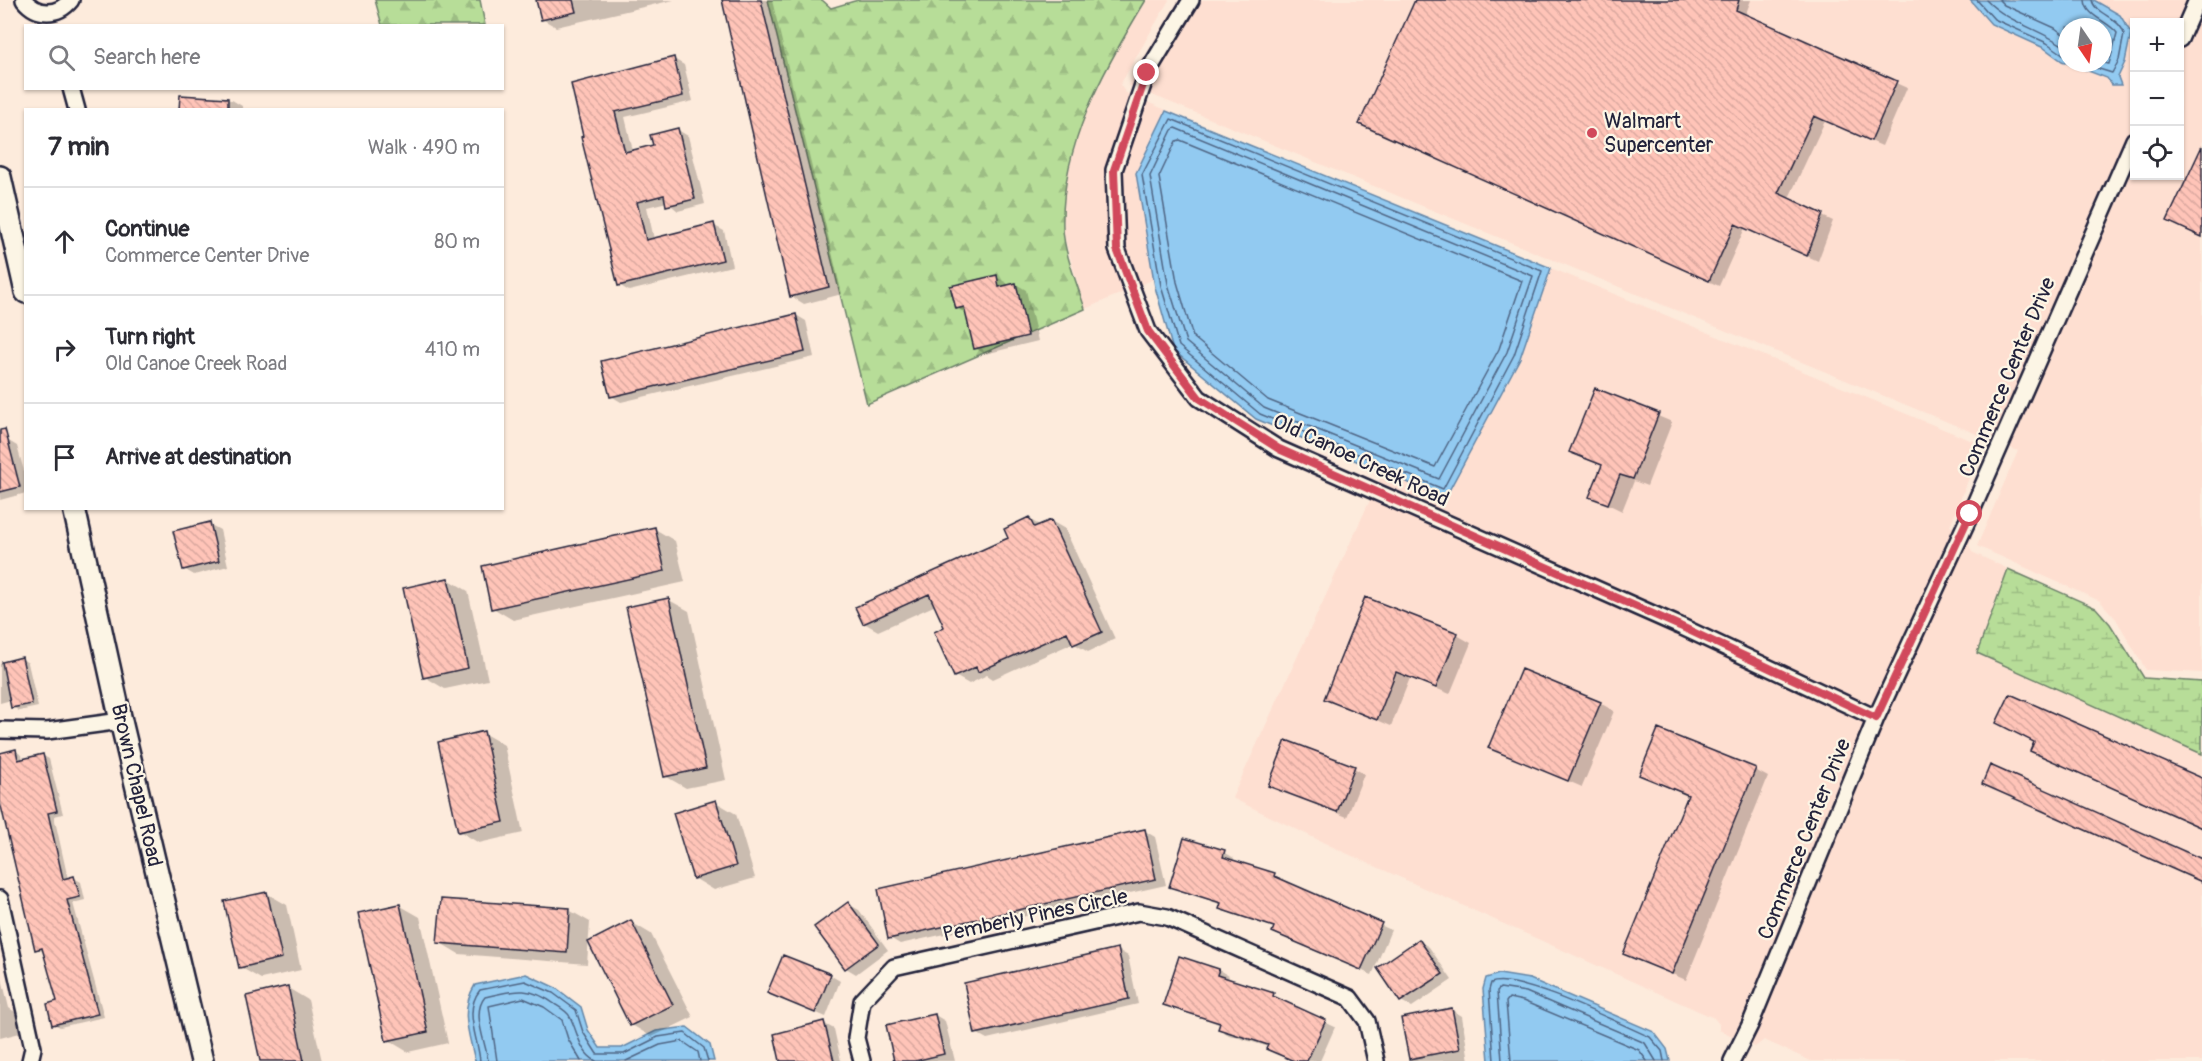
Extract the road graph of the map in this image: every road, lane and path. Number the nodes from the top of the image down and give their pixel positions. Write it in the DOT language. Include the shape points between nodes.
graph roads {
  1 [pos="24,0"];
  2 [pos="71,0"];
  3 [pos="1191,0"];
  4 [pos="2197,0"];
  5 [pos="54,19"];
  6 [pos="2184,30"];
  7 [pos="72,90"];
  8 [pos="77,108"];
  9 [pos="2130,149"];
  10 [pos="0,177"];
  11 [pos="24,283"];
  12 [pos="74,510"];
  13 [pos="1876,718"];
  14 [pos="121,721"];
  15 [pos="0,730"];
  16 [pos="0,899"];
  17 [pos="30,1061"];
  18 [pos="202,1061"];
  19 [pos="862,1061"];
  20 [pos="1376,1061"];
  21 [pos="1732,1061"];
  1 -- 5 [label="street"];
  2 -- 5 [label="street"];
  3 -- 13 [label="street, Old Canoe Creek Road" via="1147,73 1114,170 1117,249 1148,331 1199,398 1279,449 1680,626"];
  4 -- 6 [label="street"];
  7 -- 8 [label="street"];
  9 -- 13 [label="street, Commerce Center Drive"];
  10 -- 11 [label="street"];
  12 -- 14 [label="street, Brown Chapel Road"];
  13 -- 21 [label="street, Commerce Center Drive"];
  14 -- 15 [label="street" via="47,731"];
  14 -- 18 [label="street, Brown Chapel Road"];
  16 -- 17 [label="street" via="33,1048"];
  19 -- 20 [label="street, Pemberly Pines Circle" via="856,1038 862,1001 894,967 1138,912 1167,917 1350,998 1367,1021"];
}
